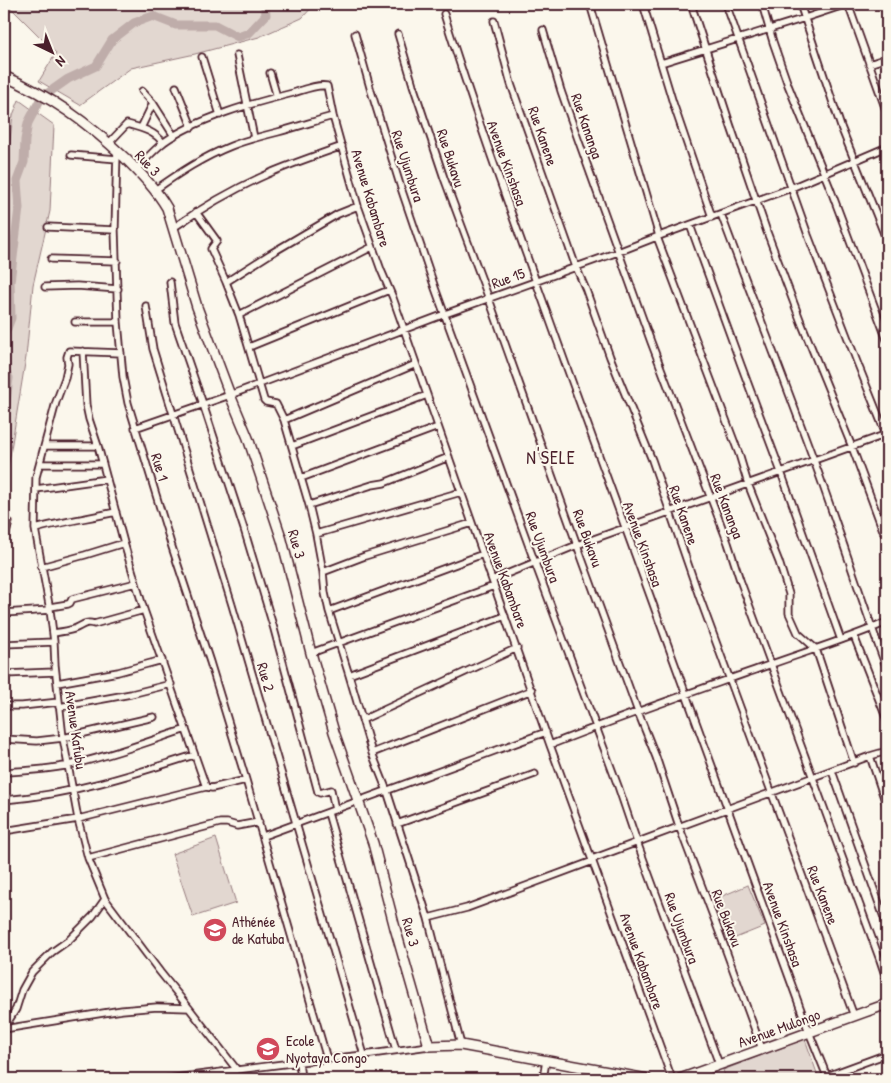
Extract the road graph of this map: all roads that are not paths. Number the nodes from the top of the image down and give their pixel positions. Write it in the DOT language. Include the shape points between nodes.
graph roads {
  1 [pos="590,4"];
  2 [pos="643,4"];
  3 [pos="691,4"];
  4 [pos="726,4"];
  5 [pos="762,4"];
  6 [pos="800,4"];
  7 [pos="848,4"];
  8 [pos="444,14"];
  9 [pos="805,18"];
  10 [pos="494,21"];
  11 [pos="769,29"];
  12 [pos="543,30"];
  13 [pos="356,34"];
  14 [pos="398,34"];
  15 [pos="738,39"];
  16 [pos="706,49"];
  17 [pos="237,55"];
  18 [pos="202,58"];
  19 [pos="887,58"];
  20 [pos="661,63"];
  21 [pos="869,64"];
  22 [pos="270,73"];
  23 [pos="4,76"];
  24 [pos="176,87"];
  25 [pos="142,90"];
  26 [pos="277,97"];
  27 [pos="153,103"];
  28 [pos="247,106"];
  29 [pos="887,113"];
  30 [pos="220,115"];
  31 [pos="333,116"];
  32 [pos="192,127"];
  33 [pos="141,128"];
  34 [pos="174,136"];
  35 [pos="254,138"];
  36 [pos="109,143"];
  37 [pos="163,143"];
  38 [pos="342,146"];
  39 [pos="887,148"];
  40 [pos="71,155"];
  41 [pos="117,155"];
  42 [pos="856,162"];
  43 [pos="136,169"];
  44 [pos="824,175"];
  45 [pos="791,188"];
  46 [pos="155,190"];
  47 [pos="756,200"];
  48 [pos="358,206"];
  49 [pos="196,212"];
  50 [pos="721,214"];
  51 [pos="712,217"];
  52 [pos="690,225"];
  53 [pos="48,228"];
  54 [pos="173,228"];
  55 [pos="115,230"];
  56 [pos="658,236"];
  57 [pos="887,241"];
  58 [pos="372,247"];
  59 [pos="618,252"];
  60 [pos="51,259"];
  61 [pos="116,261"];
  62 [pos="576,266"];
  63 [pos="170,282"];
  64 [pos="226,282"];
  65 [pos="536,282"];
  66 [pos="45,287"];
  67 [pos="118,289"];
  68 [pos="389,290"];
  69 [pos="489,298"];
  70 [pos="146,306"];
  71 [pos="238,314"];
  72 [pos="445,314"];
  73 [pos="75,322"];
  74 [pos="118,322"];
  75 [pos="404,330"];
  76 [pos="887,340"];
  77 [pos="249,347"];
  78 [pos="83,351"];
  79 [pos="120,353"];
  80 [pos="416,364"];
  81 [pos="258,384"];
  82 [pos="230,395"];
  83 [pos="427,395"];
  84 [pos="203,404"];
  85 [pos="173,415"];
  86 [pos="284,420"];
  87 [pos="438,427"];
  88 [pos="135,428"];
  89 [pos="887,435"];
  90 [pos="45,446"];
  91 [pos="98,446"];
  92 [pos="292,446"];
  93 [pos="852,447"];
  94 [pos="449,457"];
  95 [pos="814,460"];
  96 [pos="40,464"];
  97 [pos="103,464"];
  98 [pos="781,472"];
  99 [pos="301,478"];
  100 [pos="106,479"];
  101 [pos="748,484"];
  102 [pos="36,489"];
  103 [pos="461,492"];
  104 [pos="710,498"];
  105 [pos="309,505"];
  106 [pos="116,512"];
  107 [pos="670,513"];
  108 [pos="9,522"];
  109 [pos="472,522"];
  110 [pos="35,529"];
  111 [pos="625,529"];
  112 [pos="316,534"];
  113 [pos="887,541"];
  114 [pos="4,542"];
  115 [pos="124,543"];
  116 [pos="577,545"];
  117 [pos="483,554"];
  118 [pos="535,563"];
  119 [pos="41,566"];
  120 [pos="323,572"];
  121 [pos="136,583"];
  122 [pos="493,583"];
  123 [pos="50,609"];
  124 [pos="144,610"];
  125 [pos="329,611"];
  126 [pos="4,613"];
  127 [pos="506,616"];
  128 [pos="887,622"];
  129 [pos="872,629"];
  130 [pos="53,633"];
  131 [pos="854,636"];
  132 [pos="841,640"];
  133 [pos="54,642"];
  134 [pos="339,642"];
  135 [pos="4,644"];
  136 [pos="517,648"];
  137 [pos="816,649"];
  138 [pos="311,653"];
  139 [pos="162,660"];
  140 [pos="771,664"];
  141 [pos="887,669"];
  142 [pos="56,672"];
  143 [pos="4,674"];
  144 [pos="349,675"];
  145 [pos="730,679"];
  146 [pos="57,683"];
  147 [pos="171,684"];
  148 [pos="532,690"];
  149 [pos="686,694"];
  150 [pos="59,704"];
  151 [pos="4,706"];
  152 [pos="638,712"];
  153 [pos="154,717"];
  154 [pos="362,720"];
  155 [pos="887,720"];
  156 [pos="596,727"];
  157 [pos="186,729"];
  158 [pos="546,732"];
  159 [pos="63,738"];
  160 [pos="4,739"];
  161 [pos="550,745"];
  162 [pos="887,751"];
  163 [pos="372,753"];
  164 [pos="194,755"];
  165 [pos="870,756"];
  166 [pos="854,763"];
  167 [pos="68,766"];
  168 [pos="832,771"];
  169 [pos="4,772"];
  170 [pos="535,774"];
  171 [pos="813,777"];
  172 [pos="246,780"];
  173 [pos="206,787"];
  174 [pos="73,790"];
  175 [pos="387,791"];
  176 [pos="771,793"];
  177 [pos="4,800"];
  178 [pos="359,801"];
  179 [pos="887,807"];
  180 [pos="727,808"];
  181 [pos="335,810"];
  182 [pos="328,813"];
  183 [pos="78,819"];
  184 [pos="259,822"];
  185 [pos="297,824"];
  186 [pos="397,824"];
  187 [pos="679,826"];
  188 [pos="4,831"];
  189 [pos="263,836"];
  190 [pos="637,842"];
  191 [pos="88,858"];
  192 [pos="592,860"];
  193 [pos="105,899"];
  194 [pos="428,918"];
  195 [pos="887,926"];
  196 [pos="887,991"];
  197 [pos="887,1004"];
  198 [pos="189,1008"];
  199 [pos="854,1016"];
  200 [pos="4,1029"];
  201 [pos="809,1032"];
  202 [pos="461,1045"];
  203 [pos="429,1046"];
  204 [pos="762,1049"];
  205 [pos="396,1050"];
  206 [pos="887,1054"];
  207 [pos="364,1055"];
  208 [pos="327,1059"];
  209 [pos="546,1061"];
  210 [pos="299,1062"];
  211 [pos="720,1064"];
  212 [pos="237,1070"];
  213 [pos="828,1078"];
  214 [pos="167,1079"];
  215 [pos="301,1079"];
  216 [pos="543,1079"];
  217 [pos="647,1079"];
  218 [pos="672,1079"];
  219 [pos="680,1079"];
  1 -- 56 [label="street"];
  2 -- 20 [label="street"];
  3 -- 16 [label="street"];
  4 -- 15 [label="street"];
  5 -- 11 [label="street"];
  6 -- 9 [label="street"];
  7 -- 9 [label="street"];
  7 -- 21 [label="street"];
  8 -- 65 [label="street, Avenue Kinshasa"];
  9 -- 11 [label="street"];
  9 -- 42 [label="street"];
  10 -- 62 [label="street, Rue Kanene" via="511,84"];
  11 -- 15 [label="street"];
  11 -- 44 [label="street"];
  12 -- 59 [label="street, Rue Kananga"];
  13 -- 72 [label="street, Rue Ujumbura" via="401,188"];
  14 -- 69 [label="street, Rue Bukavu" via="444,178"];
  15 -- 16 [label="street"];
  15 -- 45 [label="street"];
  16 -- 20 [label="street"];
  16 -- 47 [label="street"];
  17 -- 28 [label="street"];
  18 -- 30 [label="street"];
  19 -- 21 [label="street"];
  20 -- 51 [label="street"];
  21 -- 29 [label="street"];
  22 -- 26 [label="street"];
  23 -- 36 [label="street, Rue 3" via="68,110"];
  24 -- 32 [label="street"];
  25 -- 27 [label="street"];
  26 -- 28 [label="street"];
  26 -- 31 [label="street, Avenue Kabambare" via="326,85"];
  27 -- 33 [label="street"];
  27 -- 34 [label="street"];
  28 -- 30 [label="street"];
  28 -- 35 [label="street"];
  30 -- 32 [label="street"];
  31 -- 35 [label="street"];
  31 -- 38 [label="street, Avenue Kabambare"];
  32 -- 34 [label="street"];
  33 -- 36 [label="street" via="128,124"];
  33 -- 37 [label="street"];
  34 -- 37 [label="street"];
  35 -- 46 [label="street" via="206,158"];
  36 -- 41 [label="street, Rue 3"];
  37 -- 43 [label="street"];
  38 -- 48 [label="street, Avenue Kabambare"];
  38 -- 49 [label="street" via="271,173"];
  39 -- 42 [label="street, Rue 15"];
  40 -- 41 [label="street"];
  41 -- 43 [label="street, Rue 3"];
  41 -- 55 [label="street, Rue 1"];
  42 -- 44 [label="street, Rue 15"];
  42 -- 57 [label="street"];
  43 -- 46 [label="street, Rue 3"];
  44 -- 45 [label="street, Rue 15"];
  44 -- 76 [label="street"];
  45 -- 47 [label="street, Rue 15"];
  45 -- 89 [label="street"];
  46 -- 54 [label="street, Rue 3" via="167,208"];
  47 -- 50 [label="street, Rue 15"];
  47 -- 93 [label="street"];
  48 -- 58 [label="street, Avenue Kabambare"];
  48 -- 64 [label="street" via="338,214"];
  49 -- 54 [label="street"];
  49 -- 64 [label="street" via="217,241 211,250"];
  50 -- 51 [label="street, Rue 15"];
  50 -- 95 [label="street"];
  51 -- 52 [label="street, Rue 15"];
  52 -- 56 [label="street, Rue 15"];
  52 -- 98 [label="street"];
  53 -- 55 [label="street"];
  54 -- 82 [label="street, Rue 3" via="197,307"];
  55 -- 61 [label="street, Rue 1"];
  56 -- 59 [label="street, Rue 15"];
  56 -- 101 [label="street"];
  58 -- 68 [label="street, Avenue Kabambare"];
  58 -- 71 [label="street"];
  59 -- 62 [label="street, Rue 15"];
  59 -- 104 [label="street, Rue Kananga"];
  60 -- 61 [label="street"];
  61 -- 67 [label="street, Rue 1"];
  62 -- 65 [label="street, Rue 15"];
  62 -- 107 [label="street, Rue Kanene"];
  63 -- 84 [label="street" via="175,323"];
  64 -- 71 [label="street"];
  65 -- 69 [label="street, Rue 15"];
  65 -- 111 [label="street, Avenue Kinshasa"];
  66 -- 67 [label="street"];
  67 -- 74 [label="street, Rue 1"];
  68 -- 75 [label="street, Avenue Kabambare"];
  68 -- 77 [label="street"];
  69 -- 72 [label="street, Rue 15"];
  69 -- 116 [label="street, Rue Bukavu"];
  70 -- 85 [label="street, Rue 2" via="153,349"];
  71 -- 77 [label="street"];
  72 -- 75 [label="street, Rue 15"];
  72 -- 118 [label="street, Rue Ujumbura"];
  73 -- 74 [label="street"];
  74 -- 79 [label="street, Rue 1"];
  75 -- 80 [label="street, Avenue Kabambare"];
  75 -- 81 [label="street, Rue 15"];
  77 -- 81 [label="street"];
  78 -- 79 [label="street"];
  78 -- 90 [label="street, Avenue Kafubu" via="69,351 65,378"];
  78 -- 91 [label="street" via="86,405"];
  79 -- 88 [label="street, Rue 1"];
  80 -- 83 [label="street, Avenue Kabambare"];
  80 -- 86 [label="street"];
  81 -- 82 [label="street, Rue 15"];
  81 -- 86 [label="street" via="264,400 276,404"];
  82 -- 84 [label="street, Rue 15"];
  82 -- 138 [label="street, Rue 3" via="282,540"];
  83 -- 87 [label="street, Avenue Kabambare"];
  83 -- 92 [label="street"];
  84 -- 85 [label="street, Rue 15"];
  84 -- 181 [label="street" via="274,629 318,792 331,790"];
  85 -- 88 [label="street, Rue 15"];
  85 -- 185 [label="street, Rue 2"];
  86 -- 92 [label="street"];
  87 -- 94 [label="street, Avenue Kabambare"];
  87 -- 99 [label="street"];
  88 -- 172 [label="street, Rue 1"];
  89 -- 93 [label="street"];
  90 -- 91 [label="street"];
  90 -- 96 [label="street, Avenue Kafubu"];
  91 -- 97 [label="street"];
  92 -- 99 [label="street"];
  93 -- 95 [label="street"];
  93 -- 113 [label="street"];
  94 -- 103 [label="street, Avenue Kabambare"];
  94 -- 105 [label="street" via="384,483"];
  95 -- 98 [label="street"];
  95 -- 129 [label="street"];
  96 -- 97 [label="street"];
  96 -- 102 [label="street, Avenue Kafubu"];
  97 -- 100 [label="street"];
  98 -- 101 [label="street"];
  98 -- 132 [label="street"];
  99 -- 105 [label="street"];
  100 -- 102 [label="street"];
  100 -- 106 [label="street"];
  101 -- 104 [label="street"];
  101 -- 137 [label="street" via="779,562 789,594 789,613 796,630"];
  102 -- 110 [label="street, Avenue Kafubu"];
  103 -- 109 [label="street, Avenue Kabambare"];
  103 -- 112 [label="street"];
  104 -- 107 [label="street"];
  104 -- 140 [label="street, Rue Kananga"];
  105 -- 112 [label="street"];
  106 -- 110 [label="street"];
  106 -- 115 [label="street"];
  107 -- 111 [label="street"];
  107 -- 145 [label="street, Rue Kanene"];
  108 -- 114 [label="street"];
  109 -- 117 [label="street, Avenue Kabambare"];
  109 -- 120 [label="street"];
  110 -- 119 [label="street, Avenue Kafubu"];
  111 -- 116 [label="street"];
  111 -- 149 [label="street, Avenue Kinshasa"];
  112 -- 120 [label="street"];
  115 -- 119 [label="street"];
  115 -- 121 [label="street"];
  116 -- 118 [label="street"];
  116 -- 152 [label="street, Rue Bukavu"];
  117 -- 122 [label="street, Avenue Kabambare"];
  117 -- 125 [label="street"];
  118 -- 122 [label="street"];
  118 -- 156 [label="street, Rue Ujumbura"];
  119 -- 123 [label="street, Avenue Kafubu"];
  120 -- 125 [label="street"];
  121 -- 123 [label="street" via="72,598 70,603"];
  121 -- 124 [label="street"];
  122 -- 127 [label="street, Avenue Kabambare"];
  122 -- 134 [label="street"];
  123 -- 126 [label="street"];
  123 -- 130 [label="street, Avenue Kafubu"];
  124 -- 130 [label="street"];
  124 -- 139 [label="street"];
  125 -- 134 [label="street"];
  127 -- 136 [label="street, Avenue Kabambare"];
  127 -- 144 [label="street"];
  128 -- 129 [label="street"];
  129 -- 131 [label="street"];
  129 -- 141 [label="street"];
  130 -- 133 [label="street, Avenue Kafubu"];
  131 -- 132 [label="street"];
  131 -- 155 [label="street"];
  132 -- 137 [label="street"];
  133 -- 135 [label="street"];
  133 -- 142 [label="street, Avenue Kafubu"];
  134 -- 138 [label="street"];
  134 -- 144 [label="street"];
  136 -- 148 [label="street, Avenue Kabambare"];
  136 -- 154 [label="street"];
  137 -- 140 [label="street"];
  137 -- 166 [label="street"];
  138 -- 178 [label="street, Rue 3"];
  139 -- 146 [label="street"];
  139 -- 147 [label="street"];
  140 -- 145 [label="street"];
  140 -- 171 [label="street, Rue Kananga"];
  142 -- 143 [label="street"];
  142 -- 146 [label="street, Avenue Kafubu"];
  144 -- 154 [label="street"];
  145 -- 149 [label="street"];
  145 -- 176 [label="street, Rue Kanene"];
  146 -- 150 [label="street, Avenue Kafubu"];
  147 -- 150 [label="street" via="131,694"];
  147 -- 157 [label="street"];
  148 -- 158 [label="street, Avenue Kabambare"];
  148 -- 163 [label="street"];
  149 -- 152 [label="street"];
  149 -- 180 [label="street, Avenue Kinshasa"];
  150 -- 151 [label="street"];
  150 -- 159 [label="street, Avenue Kafubu"];
  152 -- 156 [label="street"];
  152 -- 187 [label="street, Rue Bukavu"];
  153 -- 159 [label="street"];
  154 -- 163 [label="street"];
  156 -- 161 [label="street"];
  156 -- 190 [label="street, Rue Ujumbura"];
  157 -- 164 [label="street"];
  157 -- 167 [label="street"];
  158 -- 161 [label="street, Avenue Kabambare"];
  158 -- 175 [label="street"];
  159 -- 160 [label="street" via="37,741"];
  159 -- 167 [label="street, Avenue Kafubu"];
  161 -- 192 [label="street, Avenue Kabambare"];
  162 -- 165 [label="street"];
  163 -- 175 [label="street"];
  164 -- 173 [label="street"];
  164 -- 174 [label="street"];
  165 -- 166 [label="street"];
  165 -- 179 [label="street"];
  166 -- 168 [label="street"];
  167 -- 169 [label="street"];
  167 -- 174 [label="street, Avenue Kafubu"];
  168 -- 171 [label="street"];
  168 -- 195 [label="street"];
  170 -- 186 [label="street"];
  171 -- 176 [label="street"];
  171 -- 196 [label="street, Rue Kananga" via="880,960"];
  172 -- 173 [label="street"];
  172 -- 184 [label="street, Rue 1"];
  173 -- 183 [label="street"];
  174 -- 177 [label="street"];
  174 -- 183 [label="street, Avenue Kafubu"];
  175 -- 178 [label="street"];
  175 -- 186 [label="street"];
  176 -- 180 [label="street"];
  176 -- 199 [label="street, Rue Kanene"];
  178 -- 181 [label="street"];
  178 -- 203 [label="street, Rue 3"];
  180 -- 187 [label="street"];
  180 -- 201 [label="street, Avenue Kinshasa"];
  181 -- 182 [label="street"];
  182 -- 185 [label="street"];
  182 -- 205 [label="street"];
  183 -- 188 [label="street"];
  183 -- 191 [label="street, Avenue Kafubu"];
  184 -- 189 [label="street, Rue 1"];
  184 -- 191 [label="street" via="237,826 220,823"];
  185 -- 189 [label="street"];
  185 -- 207 [label="street, Rue 2"];
  186 -- 194 [label="street"];
  187 -- 190 [label="street"];
  187 -- 204 [label="street, Rue Bukavu"];
  189 -- 208 [label="street, Rue 1"];
  190 -- 192 [label="street"];
  190 -- 211 [label="street, Rue Ujumbura"];
  191 -- 193 [label="street, Avenue Kafubu"];
  192 -- 194 [label="street" via="467,908"];
  192 -- 218 [label="street, Avenue Kabambare"];
  193 -- 198 [label="street, Avenue Kafubu"];
  193 -- 200 [label="street" via="93,916 32,972"];
  194 -- 202 [label="street"];
  197 -- 199 [label="street, Avenue Mulongo"];
  198 -- 200 [label="street" via="131,1009"];
  198 -- 212 [label="street, Avenue Kafubu"];
  199 -- 201 [label="street, Avenue Mulongo"];
  201 -- 204 [label="street, Avenue Mulongo"];
  201 -- 213 [label="street, Avenue Kinshasa"];
  202 -- 203 [label="street"];
  202 -- 209 [label="street"];
  203 -- 205 [label="street"];
  204 -- 211 [label="street, Avenue Mulongo"];
  205 -- 207 [label="street"];
  206 -- 213 [label="street"];
  207 -- 208 [label="street"];
  208 -- 210 [label="street"];
  209 -- 216 [label="street"];
  209 -- 217 [label="street"];
  210 -- 212 [label="street"];
  210 -- 215 [label="street"];
  211 -- 219 [label="street, Avenue Mulongo"];
  212 -- 214 [label="street"];
}
